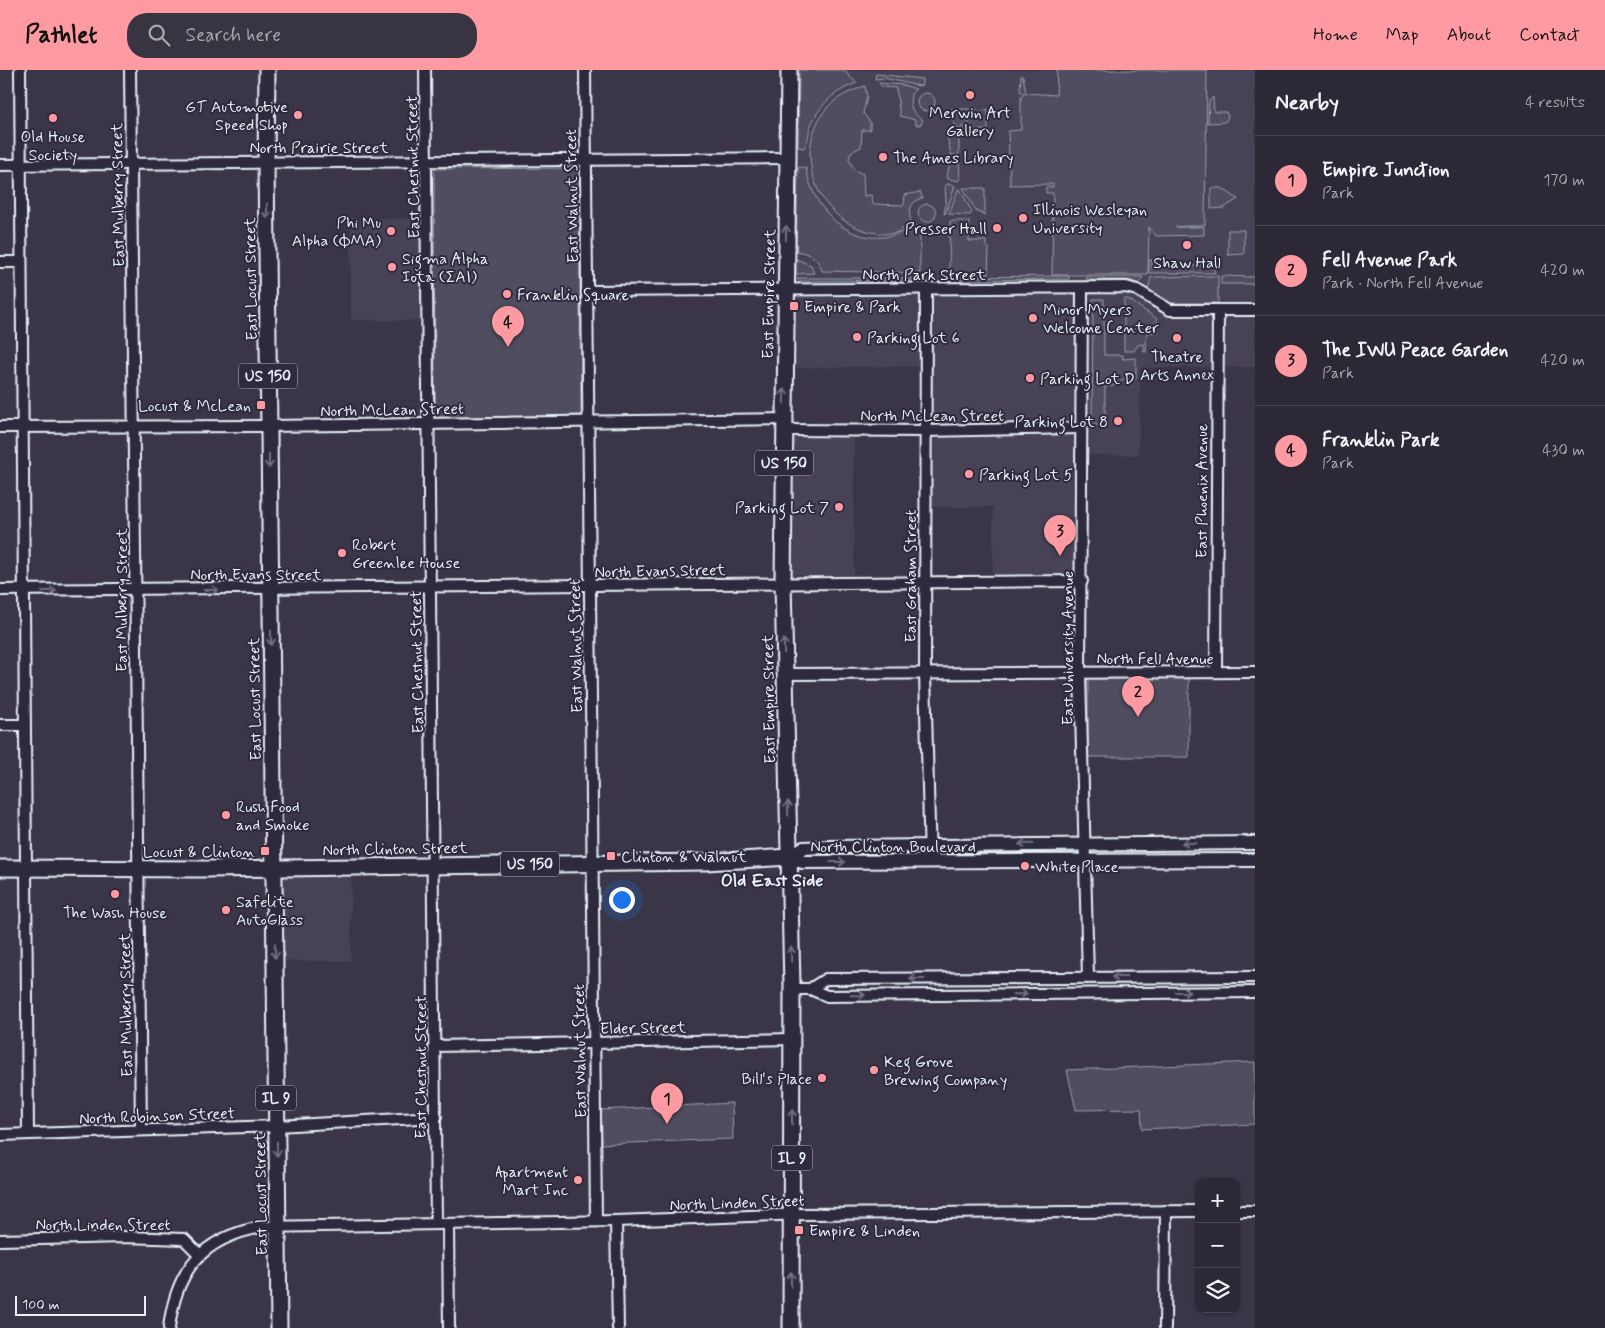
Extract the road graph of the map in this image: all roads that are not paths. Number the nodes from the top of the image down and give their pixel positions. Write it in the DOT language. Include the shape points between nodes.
graph roads {
  1 [pos="20,70"];
  2 [pos="130,70"];
  3 [pos="267,70"];
  4 [pos="425,70"];
  5 [pos="585,70"];
  6 [pos="789,70"];
  7 [pos="787,158"];
  8 [pos="585,161"];
  9 [pos="427,162"];
  10 [pos="266,163"];
  11 [pos="21,164"];
  12 [pos="131,164"];
  13 [pos="0,165"];
  14 [pos="0,262"];
  15 [pos="21,262"];
  16 [pos="786,288"];
  17 [pos="1082,288"];
  18 [pos="926,289"];
  19 [pos="587,291"];
  20 [pos="1218,310"];
  21 [pos="1255,310"];
  22 [pos="589,421"];
  23 [pos="429,424"];
  24 [pos="784,424"];
  25 [pos="23,426"];
  26 [pos="135,426"];
  27 [pos="268,426"];
  28 [pos="0,427"];
  29 [pos="1081,428"];
  30 [pos="925,431"];
  31 [pos="1082,581"];
  32 [pos="783,582"];
  33 [pos="925,583"];
  34 [pos="590,587"];
  35 [pos="430,588"];
  36 [pos="270,589"];
  37 [pos="0,590"];
  38 [pos="24,590"];
  39 [pos="136,590"];
  40 [pos="1216,672"];
  41 [pos="1255,672"];
  42 [pos="784,674"];
  43 [pos="925,674"];
  44 [pos="1080,674"];
  45 [pos="0,725"];
  46 [pos="25,725"];
  47 [pos="1255,842"];
  48 [pos="1085,843"];
  49 [pos="1216,843"];
  50 [pos="930,845"];
  51 [pos="790,857"];
  52 [pos="1216,860"];
  53 [pos="1255,860"];
  54 [pos="930,862"];
  55 [pos="1085,862"];
  56 [pos="592,863"];
  57 [pos="434,865"];
  58 [pos="0,868"];
  59 [pos="138,868"];
  60 [pos="274,868"];
  61 [pos="26,869"];
  62 [pos="1255,976"];
  63 [pos="1088,977"];
  64 [pos="947,978"];
  65 [pos="792,989"];
  66 [pos="810,989"];
  67 [pos="1255,992"];
  68 [pos="1087,993"];
  69 [pos="947,994"];
  70 [pos="792,1039"];
  71 [pos="594,1043"];
  72 [pos="435,1046"];
  73 [pos="436,1117"];
  74 [pos="276,1126"];
  75 [pos="141,1130"];
  76 [pos="28,1134"];
  77 [pos="0,1135"];
  78 [pos="1195,1211"];
  79 [pos="1240,1211"];
  80 [pos="1255,1211"];
  81 [pos="1166,1212"];
  82 [pos="792,1216"];
  83 [pos="596,1221"];
  84 [pos="616,1221"];
  85 [pos="436,1223"];
  86 [pos="448,1224"];
  87 [pos="277,1227"];
  88 [pos="0,1240"];
  89 [pos="199,1254"];
  90 [pos="169,1328"];
  91 [pos="279,1328"];
  92 [pos="449,1328"];
  93 [pos="618,1328"];
  94 [pos="791,1328"];
  95 [pos="1165,1328"];
  1 -- 11 [label="street"];
  2 -- 12 [label="street, East Mulberry Street"];
  3 -- 10 [label="main road, East Locust Street / US 150"];
  4 -- 9 [label="street, East Chestnut Street"];
  5 -- 8 [label="street, East Walnut Street"];
  6 -- 7 [label="main road, East Empire Street / US 150"];
  7 -- 8 [label="street, North Prairie Street"];
  16 -- 7 [label="main road, East Empire Street / US 150, one-way"];
  8 -- 9 [label="street, North Prairie Street"];
  8 -- 19 [label="street, East Walnut Street"];
  9 -- 10 [label="street, North Prairie Street"];
  9 -- 23 [label="street, East Chestnut Street"];
  10 -- 12 [label="street, North Prairie Street"];
  10 -- 27 [label="main road, East Locust Street / US 150, one-way"];
  11 -- 12 [label="street, North Prairie Street"];
  11 -- 13 [label="street, North Prairie Street"];
  11 -- 15 [label="street"];
  12 -- 26 [label="street, East Mulberry Street"];
  14 -- 15 [label="street"];
  15 -- 25 [label="street"];
  16 -- 18 [label="street, North Park Street"];
  16 -- 19 [label="street, North Park Street"];
  24 -- 16 [label="main road, East Empire Street / US 150, one-way"];
  17 -- 18 [label="street, North Park Street"];
  17 -- 20 [label="street, North Park Street" via="1131,287 1170,310"];
  17 -- 29 [label="street, East University Avenue"];
  18 -- 30 [label="street, East Graham Street"];
  19 -- 22 [label="street, East Walnut Street"];
  20 -- 21 [label="street, North Park Street"];
  20 -- 40 [label="street, East Phoenix Avenue"];
  22 -- 23 [label="street, North McLean Street"];
  22 -- 24 [label="street, North McLean Street"];
  22 -- 34 [label="street, East Walnut Street"];
  23 -- 27 [label="street, North McLean Street"];
  23 -- 35 [label="street, East Chestnut Street"];
  24 -- 30 [label="street, North McLean Street"];
  24 -- 32 [label="main road, East Empire Street / US 150"];
  25 -- 26 [label="street, North McLean Street"];
  25 -- 28 [label="street, North McLean Street"];
  25 -- 38 [label="street"];
  26 -- 27 [label="street, North McLean Street"];
  26 -- 39 [label="street, East Mulberry Street"];
  27 -- 36 [label="main road, East Locust Street / US 150, one-way"];
  29 -- 30 [label="street, North McLean Street"];
  29 -- 31 [label="street, East University Avenue"];
  30 -- 33 [label="street, East Graham Street"];
  31 -- 33 [label="street, North Evans Street"];
  31 -- 44 [label="street, East University Avenue"];
  32 -- 33 [label="street, North Evans Street"];
  32 -- 34 [label="street, North Evans Street"];
  42 -- 32 [label="main road, East Empire Street / US 150, one-way"];
  33 -- 43 [label="street, East Graham Street"];
  34 -- 35 [label="street, North Evans Street"];
  34 -- 56 [label="street, East Walnut Street"];
  35 -- 36 [label="street, North Evans Street"];
  35 -- 57 [label="street, East Chestnut Street"];
  39 -- 36 [label="street, North Evans Street, one-way"];
  36 -- 60 [label="main road, East Locust Street / US 150, one-way"];
  37 -- 38 [label="street, North Evans Street"];
  38 -- 39 [label="street, North Evans Street, one-way"];
  38 -- 46 [label="street"];
  39 -- 59 [label="street, East Mulberry Street"];
  40 -- 41 [label="street, North Fell Avenue"];
  40 -- 44 [label="street, North Fell Avenue"];
  42 -- 43 [label="street, North Fell Avenue"];
  51 -- 42 [label="main road, East Empire Street / US 150, one-way"];
  43 -- 44 [label="street, North Fell Avenue"];
  43 -- 50 [label="street, East Graham Street"];
  44 -- 48 [label="street, East University Avenue"];
  45 -- 46 [label="street"];
  46 -- 61 [label="street"];
  47 -- 49 [label="street, North Clinton Boulevard"];
  49 -- 48 [label="street, North Clinton Boulevard, one-way"];
  48 -- 50 [label="street, North Clinton Boulevard, one-way"];
  48 -- 55 [label="street, East University Avenue"];
  49 -- 52 [label="street"];
  50 -- 51 [label="street, North Clinton Boulevard" via="803,848"];
  50 -- 54 [label="street, East Graham Street"];
  51 -- 54 [label="street, North Clinton Boulevard, one-way" via="802,862"];
  51 -- 56 [label="main road, North Clinton Street / US 150"];
  65 -- 51 [label="main road, East Empire Street / IL 9, one-way"];
  52 -- 53 [label="street, North Clinton Boulevard"];
  52 -- 55 [label="street, North Clinton Boulevard"];
  54 -- 55 [label="street, North Clinton Boulevard"];
  55 -- 63 [label="street, East University Avenue"];
  56 -- 57 [label="main road, North Clinton Street / US 150"];
  56 -- 71 [label="street, East Walnut Street"];
  57 -- 60 [label="main road, North Clinton Street / US 150"];
  57 -- 72 [label="street, East Chestnut Street"];
  58 -- 61 [label="main road, North Clinton Street / US 150"];
  59 -- 60 [label="main road, North Clinton Street / US 150"];
  59 -- 61 [label="main road, North Clinton Street / US 150"];
  59 -- 75 [label="street, East Mulberry Street"];
  60 -- 74 [label="main road, East Locust Street / IL 9, one-way"];
  61 -- 76 [label="street"];
  62 -- 63 [label="street, one-way"];
  63 -- 64 [label="street"];
  63 -- 68 [label="street" via="1081,983 1081,988"];
  64 -- 66 [label="street, one-way" via="826,979"];
  64 -- 69 [label="street"];
  65 -- 66 [label="street"];
  65 -- 70 [label="main road, East Empire Street / IL 9"];
  66 -- 69 [label="street, one-way" via="827,996"];
  68 -- 67 [label="street, one-way"];
  69 -- 68 [label="street, one-way"];
  70 -- 71 [label="street, Elder Street"];
  82 -- 70 [label="main road, East Empire Street / IL 9, one-way"];
  71 -- 72 [label="street, Elder Street"];
  71 -- 83 [label="street, East Walnut Street"];
  72 -- 73 [label="street, East Chestnut Street"];
  73 -- 74 [label="street, North Robinson Street"];
  73 -- 85 [label="street, East Chestnut Street"];
  74 -- 75 [label="street, North Robinson Street"];
  74 -- 87 [label="main road, East Locust Street / IL 9, one-way"];
  75 -- 76 [label="street, North Robinson Street"];
  76 -- 77 [label="street, North Robinson Street"];
  78 -- 81 [label="street, North Linden Street"];
  79 -- 80 [label="street"];
  81 -- 82 [label="street, North Linden Street"];
  81 -- 95 [label="street"];
  82 -- 84 [label="street, North Linden Street"];
  94 -- 82 [label="main road, East Empire Street / IL 9, one-way"];
  83 -- 84 [label="street, North Linden Street"];
  83 -- 86 [label="street, North Linden Street"];
  84 -- 93 [label="street"];
  85 -- 86 [label="street, North Linden Street"];
  85 -- 87 [label="street, North Linden Street"];
  86 -- 92 [label="street"];
  87 -- 89 [label="street, North Linden Street" via="245,1230"];
  87 -- 91 [label="main road, East Locust Street / IL 9"];
  88 -- 89 [label="street, North Linden Street" via="184,1239"];
  89 -- 90 [label="street" via="178,1288"];
}
